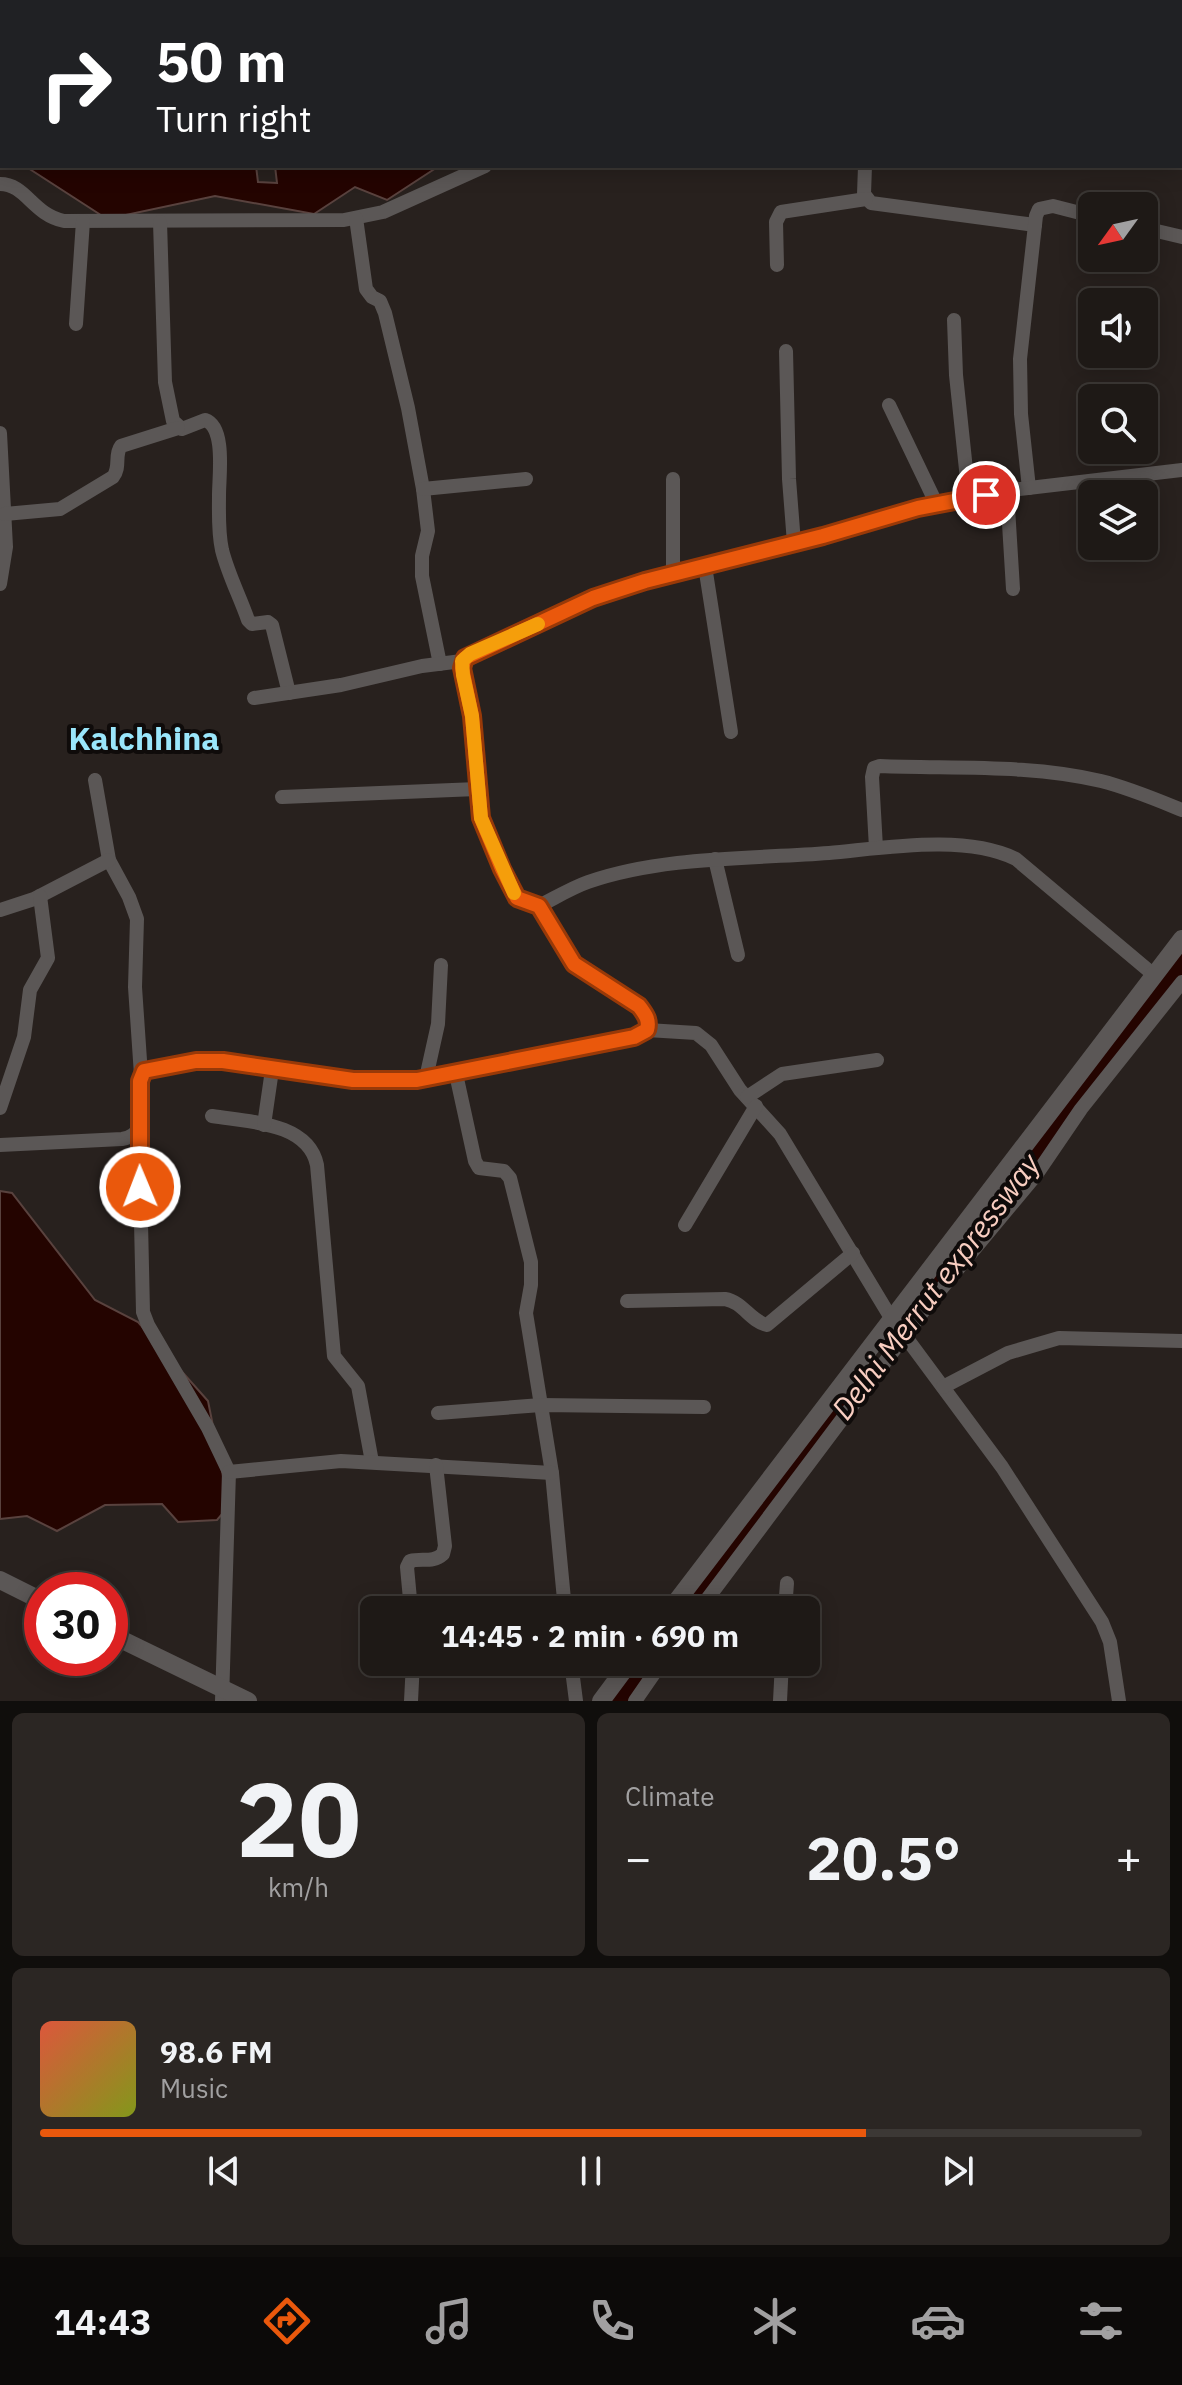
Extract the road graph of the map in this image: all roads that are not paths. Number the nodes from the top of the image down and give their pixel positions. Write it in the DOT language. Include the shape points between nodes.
graph roads {
  1 [pos="481,168"];
  2 [pos="865,168"];
  3 [pos="0,184"];
  4 [pos="866,199"];
  5 [pos="1078,213"];
  6 [pos="356,218"];
  7 [pos="83,221"];
  8 [pos="160,222"];
  9 [pos="1035,225"];
  10 [pos="1158,231"];
  11 [pos="1182,237"];
  12 [pos="777,265"];
  13 [pos="954,320"];
  14 [pos="76,324"];
  15 [pos="786,351"];
  16 [pos="889,405"];
  17 [pos="178,428"];
  18 [pos="0,433"];
  19 [pos="1182,470"];
  20 [pos="526,479"];
  21 [pos="673,479"];
  22 [pos="1029,488"];
  23 [pos="423,489"];
  24 [pos="1007,491"];
  25 [pos="969,498"];
  26 [pos="936,503"];
  27 [pos="5,514"];
  28 [pos="794,543"];
  29 [pos="705,566"];
  30 [pos="673,574"];
  31 [pos="0,584"];
  32 [pos="1013,589"];
  33 [pos="462,661"];
  34 [pos="440,664"];
  35 [pos="289,693"];
  36 [pos="254,698"];
  37 [pos="731,732"];
  38 [pos="95,780"];
  39 [pos="477,789"];
  40 [pos="282,797"];
  41 [pos="1182,810"];
  42 [pos="876,848"];
  43 [pos="715,859"];
  44 [pos="109,860"];
  45 [pos="40,896"];
  46 [pos="539,906"];
  47 [pos="0,910"];
  48 [pos="1182,939"];
  49 [pos="738,955"];
  50 [pos="441,965"];
  51 [pos="1154,975"];
  52 [pos="1182,982"];
  53 [pos="647,1030"];
  54 [pos="877,1060"];
  55 [pos="272,1070"];
  56 [pos="456,1074"];
  57 [pos="141,1075"];
  58 [pos="426,1078"];
  59 [pos="751,1102"];
  60 [pos="0,1108"];
  61 [pos="212,1116"];
  62 [pos="264,1125"];
  63 [pos="139,1132"];
  64 [pos="0,1145"];
  65 [pos="685,1225"];
  66 [pos="853,1253"];
  67 [pos="627,1301"];
  68 [pos="891,1318"];
  69 [pos="905,1336"];
  70 [pos="1182,1341"];
  71 [pos="943,1387"];
  72 [pos="541,1405"];
  73 [pos="704,1407"];
  74 [pos="438,1413"];
  75 [pos="372,1462"];
  76 [pos="436,1465"];
  77 [pos="229,1472"];
  78 [pos="552,1473"];
  79 [pos="0,1580"];
  80 [pos="787,1583"];
  81 [pos="24,1592"];
  82 [pos="410,1596"];
  83 [pos="564,1596"];
  84 [pos="681,1596"];
  85 [pos="710,1596"];
  86 [pos="786,1596"];
  87 [pos="128,1644"];
  88 [pos="412,1676"];
  89 [pos="573,1676"];
  90 [pos="620,1676"];
  91 [pos="652,1676"];
  92 [pos="781,1676"];
  93 [pos="222,1695"];
  94 [pos="248,1701"];
  95 [pos="411,1701"];
  96 [pos="576,1701"];
  97 [pos="601,1701"];
  98 [pos="635,1701"];
  99 [pos="780,1701"];
  100 [pos="1119,1701"];
  1 -- 6 [label="street" via="383,212"];
  2 -- 4 [label="street"];
  3 -- 7 [label="street" via="17,187 35,208 54,219"];
  4 -- 9 [label="street" via="876,205"];
  4 -- 12 [label="street" via="781,212 776,222"];
  5 -- 9 [label="street" via="1045,207 1039,209"];
  6 -- 8 [label="street"];
  6 -- 23 [label="street" via="366,289 385,313"];
  7 -- 8 [label="street"];
  7 -- 14 [label="street"];
  8 -- 17 [label="street" via="165,382"];
  9 -- 22 [label="street" via="1019,386"];
  10 -- 11 [label="street"];
  13 -- 25 [label="street"];
  15 -- 28 [label="street"];
  16 -- 26 [label="street"];
  17 -- 27 [label="street" via="121,446 113,477 60,509"];
  17 -- 35 [label="street" via="205,420 215,428 223,553 248,620 272,625"];
  18 -- 27 [label="street"];
  19 -- 22 [label="street"];
  20 -- 23 [label="street"];
  21 -- 30 [label="street"];
  22 -- 24 [label="street"];
  23 -- 34 [label="street" via="428,531 422,576"];
  24 -- 25 [label="street"];
  24 -- 32 [label="street"];
  25 -- 26 [label="street"];
  26 -- 28 [label="street"];
  27 -- 31 [label="street"];
  28 -- 29 [label="street"];
  29 -- 30 [label="street"];
  29 -- 37 [label="street"];
  30 -- 33 [label="street" via="593,598"];
  33 -- 34 [label="street"];
  33 -- 39 [label="street"];
  34 -- 35 [label="street"];
  35 -- 36 [label="street"];
  38 -- 44 [label="street"];
  39 -- 40 [label="street"];
  39 -- 46 [label="street" via="481,818 514,894"];
  41 -- 42 [label="street" via="1069,775 880,766 872,777"];
  42 -- 43 [label="street"];
  42 -- 51 [label="street" via="952,846 1002,852"];
  43 -- 46 [label="street" via="589,882"];
  43 -- 49 [label="street"];
  44 -- 45 [label="street"];
  44 -- 57 [label="street" via="137,919"];
  45 -- 47 [label="street"];
  45 -- 60 [label="street" via="48,958 30,990 24,1037"];
  46 -- 53 [label="street" via="574,964 639,1006"];
  48 -- 51 [label="street"];
  50 -- 58 [label="street" via="438,1024"];
  51 -- 68 [label="street"];
  52 -- 69 [label="street"];
  53 -- 56 [label="street"];
  53 -- 59 [label="street" via="703,1037"];
  54 -- 59 [label="street" via="782,1074"];
  55 -- 57 [label="street" via="211,1060"];
  55 -- 58 [label="street" via="353,1080"];
  55 -- 62 [label="street"];
  56 -- 58 [label="street"];
  56 -- 72 [label="street" via="475,1161 479,1168 504,1171 514,1190 531,1262 526,1313"];
  57 -- 63 [label="street"];
  59 -- 65 [label="street"];
  59 -- 66 [label="street" via="780,1134"];
  61 -- 62 [label="street"];
  62 -- 75 [label="street" via="296,1136 315,1156 332,1346 337,1362 358,1386"];
  63 -- 64 [label="street" via="122,1139"];
  63 -- 77 [label="street" via="143,1312"];
  66 -- 67 [label="street" via="767,1325 725,1299"];
  66 -- 68 [label="street"];
  68 -- 84 [label="street"];
  69 -- 71 [label="street"];
  69 -- 85 [label="street"];
  70 -- 71 [label="street" via="1059,1338 1008,1353"];
  71 -- 100 [label="street" via="1002,1467 1102,1622"];
  72 -- 73 [label="street"];
  72 -- 74 [label="street"];
  72 -- 78 [label="street"];
  75 -- 76 [label="street"];
  75 -- 77 [label="street"];
  76 -- 78 [label="street"];
  76 -- 82 [label="street" via="445,1546 437,1559 410,1561"];
  77 -- 93 [label="street"];
  78 -- 83 [label="street"];
  79 -- 81 [label="street"];
  80 -- 86 [label="street"];
  87 -- 93 [label="street"];
  88 -- 95 [label="street"];
  89 -- 96 [label="street"];
  90 -- 97 [label="street"];
  91 -- 98 [label="street"];
  92 -- 99 [label="street"];
  93 -- 94 [label="street"];
}
